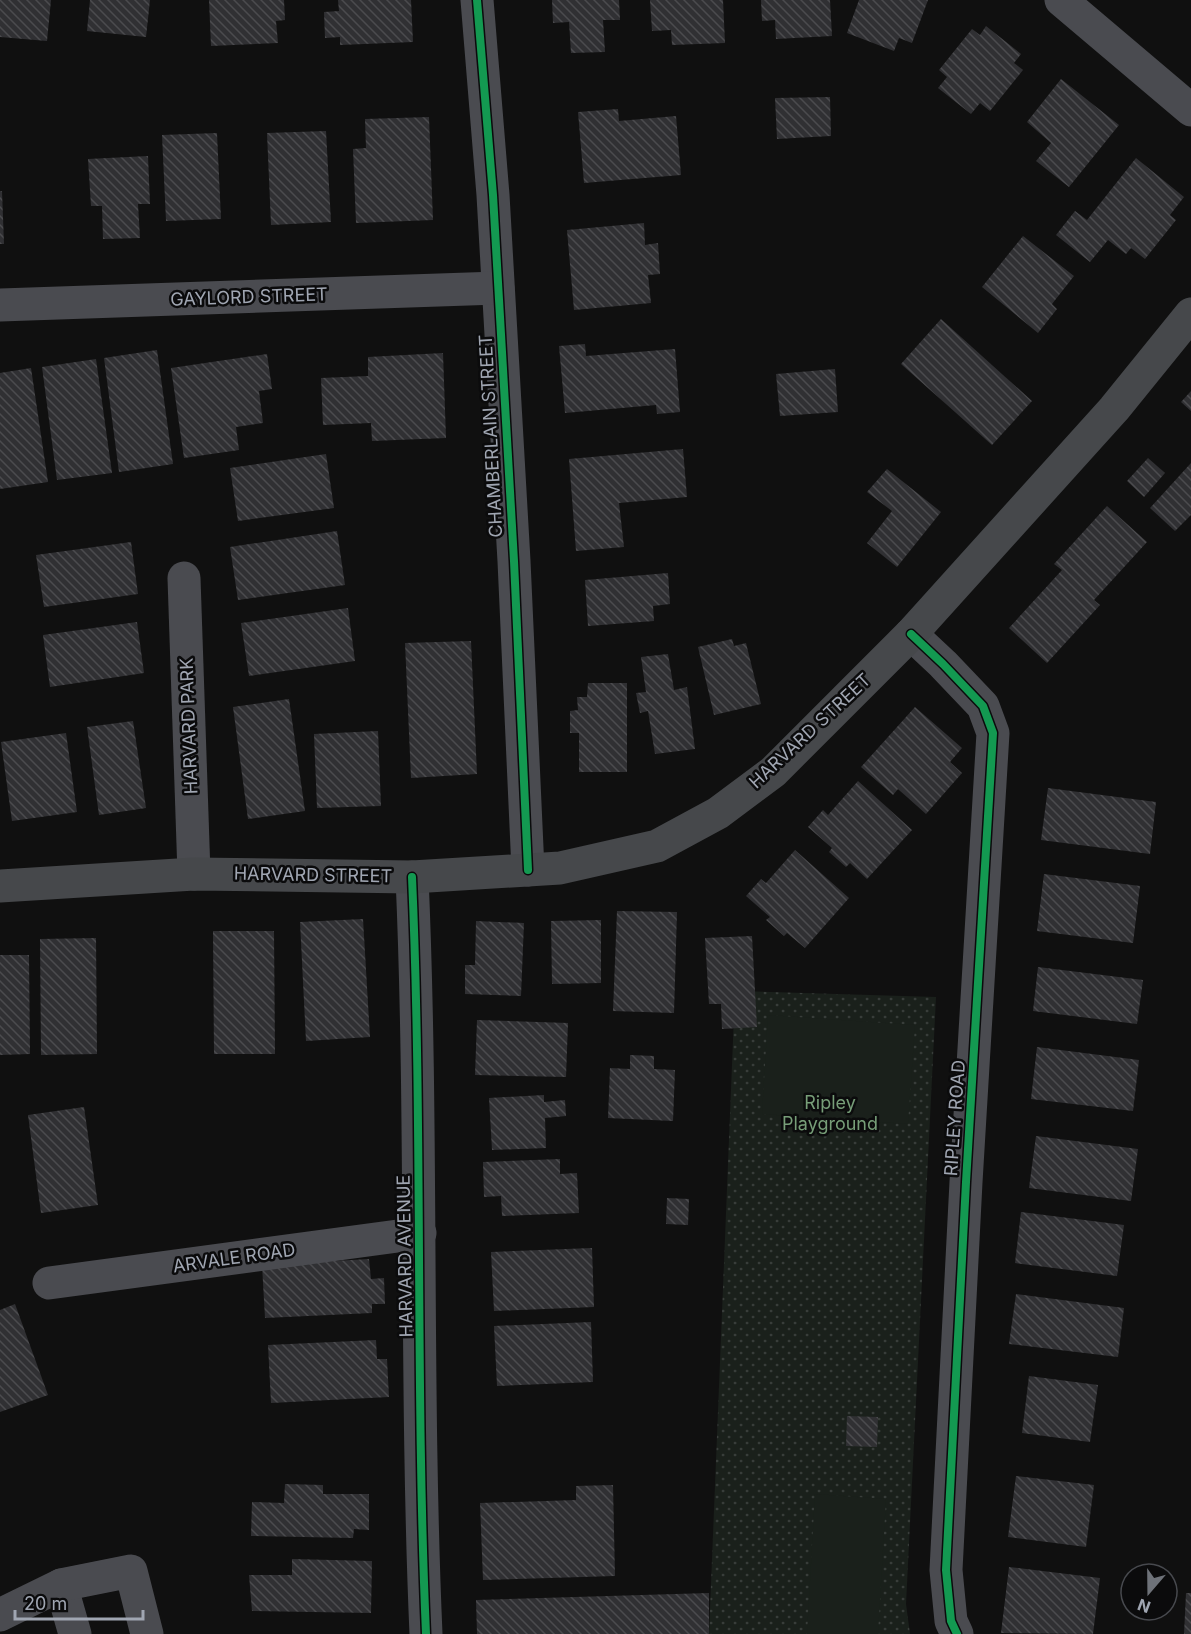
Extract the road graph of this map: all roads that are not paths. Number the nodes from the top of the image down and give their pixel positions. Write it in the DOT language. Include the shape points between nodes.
graph roads {
  1 [pos="477,0"];
  2 [pos="1061,0"];
  3 [pos="1191,110"];
  4 [pos="498,288"];
  5 [pos="0,305"];
  6 [pos="1190,316"];
  7 [pos="184,578"];
  8 [pos="911,634"];
  9 [pos="528,870"];
  10 [pos="194,874"];
  11 [pos="412,877"];
  12 [pos="0,886"];
  13 [pos="420,1233"];
  14 [pos="49,1282"];
  15 [pos="61,1585"];
  16 [pos="0,1615"];
  17 [pos="75,1634"];
  18 [pos="147,1634"];
  19 [pos="426,1634"];
  20 [pos="957,1634"];
  1 -- 4 [label="street, CHAMBERLAIN STREET"];
  2 -- 3 [label="street"];
  4 -- 5 [label="street, GAYLORD STREET"];
  4 -- 9 [label="street, CHAMBERLAIN STREET"];
  6 -- 8 [label="main road, HARVARD STREET" via="1114,409"];
  7 -- 10 [label="street, HARVARD PARK"];
  8 -- 9 [label="main road, HARVARD STREET" via="773,772 718,813 657,846 560,868"];
  8 -- 20 [label="street, RIPLEY ROAD" via="983,706 993,733 946,1570 951,1621"];
  9 -- 11 [label="main road, HARVARD STREET"];
  10 -- 11 [label="main road, HARVARD STREET"];
  10 -- 12 [label="main road, HARVARD STREET"];
  11 -- 13 [label="street, HARVARD AVENUE"];
  13 -- 14 [label="street, ARVALE ROAD"];
  13 -- 19 [label="street, HARVARD AVENUE"];
  15 -- 16 [label="street"];
  15 -- 17 [label="street"];
  15 -- 18 [label="street" via="131,1571"];
}
